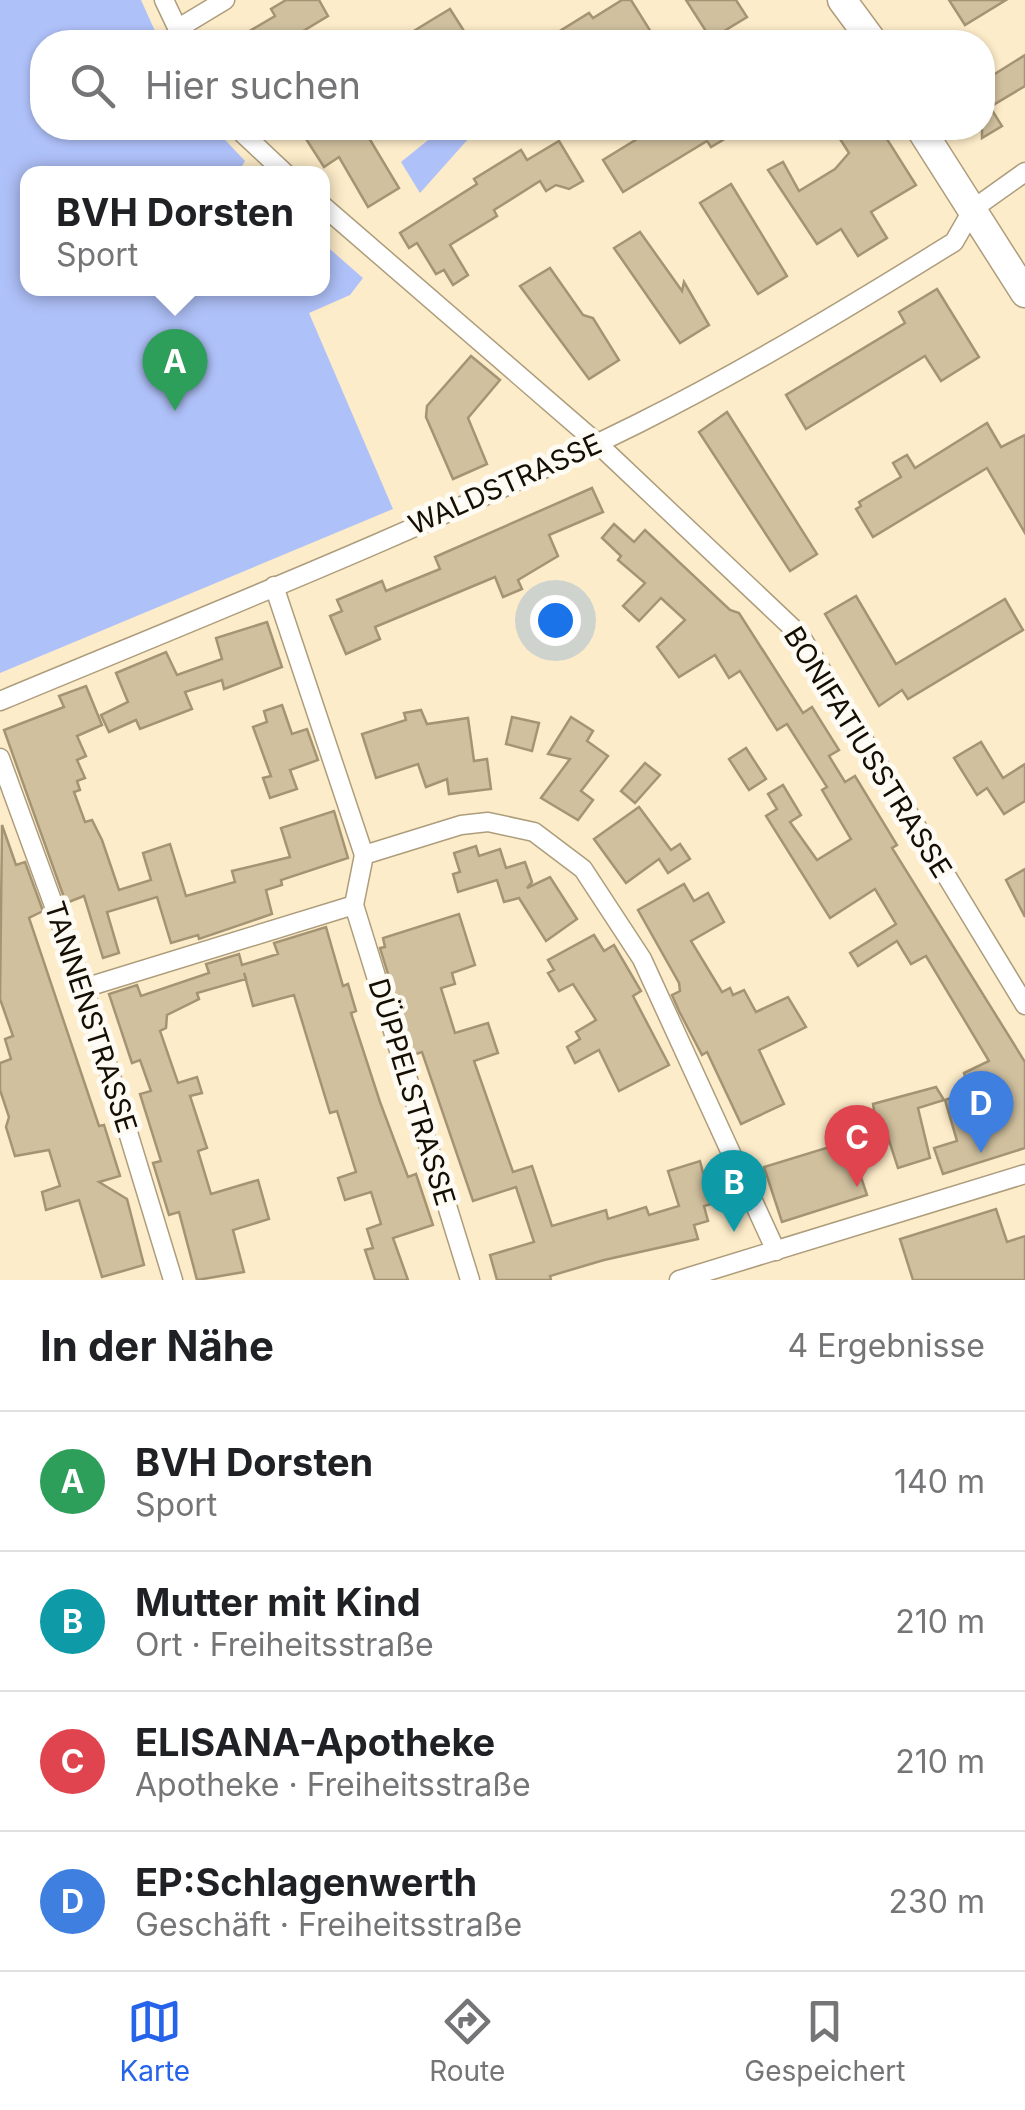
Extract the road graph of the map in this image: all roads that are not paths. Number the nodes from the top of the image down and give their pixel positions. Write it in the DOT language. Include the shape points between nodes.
graph roads {
  1 [pos="164,0"];
  2 [pos="224,0"];
  3 [pos="177,30"];
  4 [pos="187,30"];
  5 [pos="251,140"];
  6 [pos="928,140"];
  7 [pos="278,166"];
  8 [pos="1025,172"];
  9 [pos="973,209"];
  10 [pos="330,212"];
  11 [pos="1025,293"];
  12 [pos="597,443"];
  13 [pos="274,586"];
  14 [pos="0,701"];
  15 [pos="0,758"];
  16 [pos="364,856"];
  17 [pos="354,904"];
  18 [pos="84,988"];
  19 [pos="1025,1005"];
  20 [pos="1025,1174"];
  21 [pos="776,1251"];
  22 [pos="173,1280"];
  23 [pos="470,1280"];
  24 [pos="678,1280"];
  1 -- 3 [label="street"];
  2 -- 4 [label="street"];
  5 -- 7 [label="street"];
  6 -- 9 [label="main road"];
  8 -- 9 [label="street, WALDSTRASSE"];
  9 -- 11 [label="main road"];
  9 -- 12 [label="street, WALDSTRASSE" via="954,242 939,252 750,364"];
  10 -- 12 [label="street, BONIFATIUSSTRASSE"];
  12 -- 13 [label="street, WALDSTRASSE"];
  12 -- 19 [label="street, BONIFATIUSSTRASSE" via="800,635"];
  13 -- 14 [label="street, WALDSTRASSE"];
  13 -- 16 [label="street"];
  15 -- 18 [label="street, TANNENSTRASSE"];
  16 -- 17 [label="street"];
  16 -- 21 [label="street" via="488,822 534,832 583,868 642,959"];
  17 -- 18 [label="street"];
  17 -- 23 [label="street, DÜPPELSTRASSE"];
  18 -- 22 [label="street, TANNENSTRASSE"];
  20 -- 21 [label="street"];
  21 -- 24 [label="street"];
}
